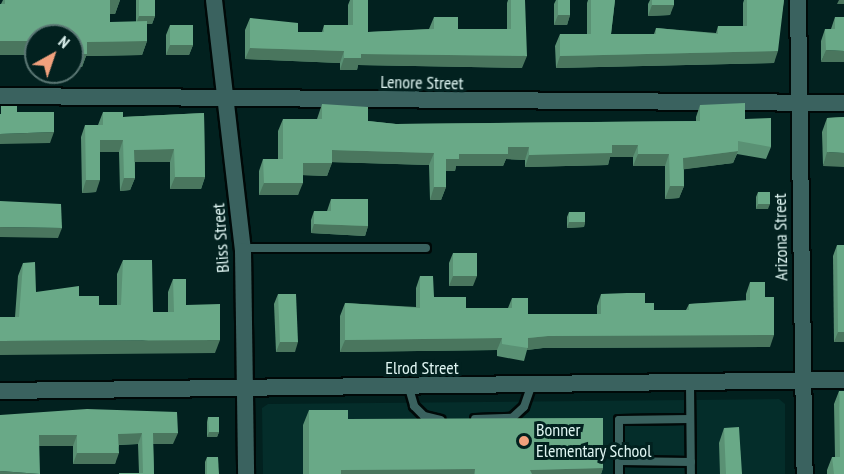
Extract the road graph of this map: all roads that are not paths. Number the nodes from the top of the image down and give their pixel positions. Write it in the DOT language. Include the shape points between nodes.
graph roads {
  1 [pos="214,0"];
  2 [pos="798,0"];
  3 [pos="0,96"];
  4 [pos="229,99"];
  5 [pos="798,99"];
  6 [pos="844,103"];
  7 [pos="243,248"];
  8 [pos="426,248"];
  9 [pos="844,380"];
  10 [pos="804,384"];
  11 [pos="690,385"];
  12 [pos="531,387"];
  13 [pos="244,388"];
  14 [pos="409,388"];
  15 [pos="0,391"];
  16 [pos="690,419"];
  17 [pos="619,461"];
  18 [pos="691,462"];
  19 [pos="246,474"];
  20 [pos="619,474"];
  21 [pos="691,474"];
  22 [pos="805,474"];
  1 -- 4 [label="street, Bliss Street"];
  2 -- 5 [label="street, Arizona Street"];
  3 -- 4 [label="street, Lenore Street"];
  4 -- 5 [label="street, Lenore Street" via="519,104"];
  4 -- 7 [label="street, Bliss Street"];
  5 -- 6 [label="street, Lenore Street"];
  5 -- 10 [label="street, Arizona Street"];
  7 -- 8 [label="lane"];
  7 -- 13 [label="street, Bliss Street"];
  9 -- 10 [label="street, Elrod Street"];
  10 -- 11 [label="street, Elrod Street"];
  10 -- 22 [label="street, Arizona Street"];
  11 -- 12 [label="street, Elrod Street"];
  11 -- 16 [label="lane"];
  12 -- 14 [label="street, Elrod Street"];
  12 -- 14 [label="lane" via="524,407 512,418 436,420 414,406"];
  13 -- 14 [label="street, Elrod Street"];
  13 -- 15 [label="street, Elrod Street"];
  13 -- 19 [label="street, Bliss Street"];
  16 -- 17 [label="lane" via="619,420"];
  16 -- 18 [label="lane"];
  17 -- 18 [label="lane"];
  17 -- 20 [label="lane"];
  18 -- 21 [label="lane"];
}
